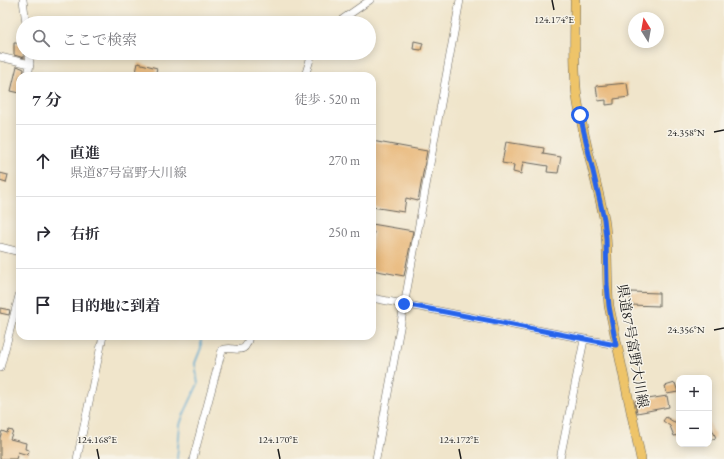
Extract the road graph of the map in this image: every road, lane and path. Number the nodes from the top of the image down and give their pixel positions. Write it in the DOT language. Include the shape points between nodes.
graph roads {
  1 [pos="23,0"];
  2 [pos="370,0"];
  3 [pos="460,0"];
  4 [pos="575,0"];
  5 [pos="25,16"];
  6 [pos="347,16"];
  7 [pos="0,57"];
  8 [pos="30,60"];
  9 [pos="310,60"];
  10 [pos="30,64"];
  11 [pos="29,72"];
  12 [pos="306,72"];
  13 [pos="0,247"];
  14 [pos="16,251"];
  15 [pos="376,299"];
  16 [pos="404,304"];
  17 [pos="16,307"];
  18 [pos="102,340"];
  19 [pos="248,340"];
  20 [pos="584,340"];
  21 [pos="616,345"];
  22 [pos="0,368"];
  23 [pos="77,459"];
  24 [pos="193,459"];
  25 [pos="376,459"];
  26 [pos="560,459"];
  27 [pos="641,459"];
  1 -- 5 [label="street"];
  2 -- 6 [label="street"];
  3 -- 16 [label="street"];
  4 -- 21 [label="main road, 県道87号富野大川線" via="577,96 604,219 609,306"];
  7 -- 10 [label="street"];
  8 -- 10 [label="street"];
  9 -- 12 [label="street"];
  10 -- 11 [label="street"];
  13 -- 14 [label="street"];
  15 -- 16 [label="street"];
  16 -- 20 [label="street"];
  16 -- 25 [label="street"];
  17 -- 22 [label="street"];
  18 -- 23 [label="street"];
  19 -- 24 [label="street" via="243,349 222,350"];
  20 -- 21 [label="street"];
  20 -- 26 [label="street"];
  21 -- 27 [label="main road, 県道87号富野大川線"];
}
